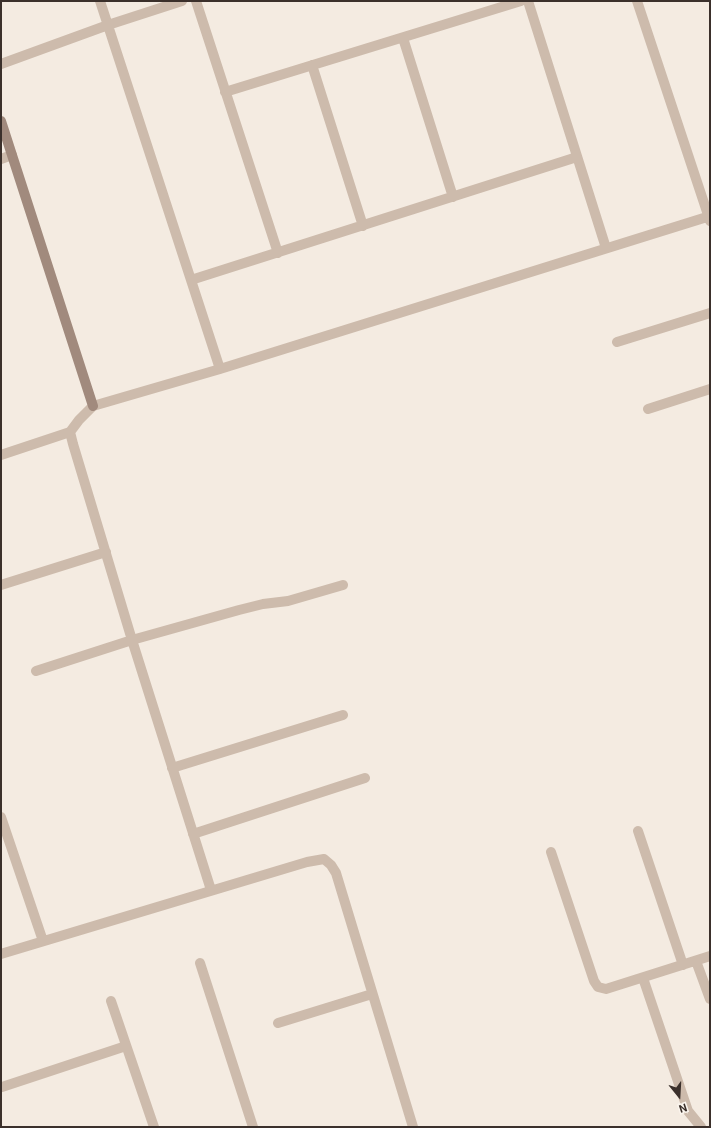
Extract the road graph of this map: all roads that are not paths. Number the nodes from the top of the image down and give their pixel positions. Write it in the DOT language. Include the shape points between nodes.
graph roads {
  1 [pos="100,1"];
  2 [pos="182,1"];
  3 [pos="196,1"];
  4 [pos="521,1"];
  5 [pos="528,1"];
  6 [pos="637,1"];
  7 [pos="108,25"];
  8 [pos="402,38"];
  9 [pos="1,64"];
  10 [pos="312,64"];
  11 [pos="225,92"];
  12 [pos="1,121"];
  13 [pos="12,155"];
  14 [pos="1,158"];
  15 [pos="577,158"];
  16 [pos="453,197"];
  17 [pos="709,217"];
  18 [pos="363,226"];
  19 [pos="606,248"];
  20 [pos="278,253"];
  21 [pos="191,280"];
  22 [pos="710,313"];
  23 [pos="617,342"];
  24 [pos="220,369"];
  25 [pos="710,389"];
  26 [pos="93,406"];
  27 [pos="648,409"];
  28 [pos="70,432"];
  29 [pos="1,455"];
  30 [pos="106,552"];
  31 [pos="343,585"];
  32 [pos="1,586"];
  33 [pos="132,640"];
  34 [pos="36,671"];
  35 [pos="343,716"];
  36 [pos="172,768"];
  37 [pos="365,778"];
  38 [pos="1,817"];
  39 [pos="638,831"];
  40 [pos="193,834"];
  41 [pos="551,852"];
  42 [pos="211,890"];
  43 [pos="43,941"];
  44 [pos="1,954"];
  45 [pos="710,956"];
  46 [pos="696,961"];
  47 [pos="200,963"];
  48 [pos="683,965"];
  49 [pos="643,978"];
  50 [pos="372,994"];
  51 [pos="710,999"];
  52 [pos="111,1001"];
  53 [pos="278,1023"];
  54 [pos="126,1046"];
  55 [pos="2,1087"];
  56 [pos="154,1127"];
  57 [pos="253,1127"];
  58 [pos="413,1127"];
  59 [pos="701,1127"];
  1 -- 7 [label="street"];
  2 -- 7 [label="street"];
  3 -- 11 [label="street"];
  4 -- 8 [label="street"];
  5 -- 15 [label="street"];
  6 -- 17 [label="street"];
  7 -- 9 [label="street"];
  7 -- 21 [label="street"];
  8 -- 10 [label="street"];
  8 -- 16 [label="street"];
  10 -- 11 [label="street"];
  10 -- 18 [label="street"];
  11 -- 20 [label="street"];
  12 -- 13 [label="street"];
  13 -- 14 [label="street"];
  13 -- 26 [label="street"];
  15 -- 16 [label="street"];
  15 -- 19 [label="street"];
  16 -- 18 [label="street"];
  17 -- 19 [label="street"];
  18 -- 20 [label="street"];
  19 -- 24 [label="street"];
  20 -- 21 [label="street"];
  21 -- 24 [label="street"];
  22 -- 23 [label="street"];
  24 -- 26 [label="street"];
  25 -- 27 [label="street"];
  26 -- 28 [label="street"];
  28 -- 29 [label="street"];
  28 -- 30 [label="street"];
  30 -- 32 [label="street"];
  30 -- 33 [label="street"];
  31 -- 33 [label="street" via="288,601 239,610"];
  33 -- 34 [label="street"];
  33 -- 36 [label="street"];
  35 -- 36 [label="street"];
  36 -- 40 [label="street"];
  37 -- 40 [label="street"];
  38 -- 43 [label="street"];
  39 -- 48 [label="street"];
  40 -- 42 [label="street"];
  41 -- 49 [label="street" via="598,987 606,989"];
  42 -- 43 [label="street"];
  42 -- 50 [label="street" via="324,858 336,873"];
  43 -- 44 [label="street"];
  45 -- 46 [label="street"];
  46 -- 48 [label="street"];
  46 -- 51 [label="street"];
  47 -- 57 [label="street"];
  48 -- 49 [label="street"];
  49 -- 59 [label="street" via="688,1111"];
  50 -- 53 [label="street"];
  50 -- 58 [label="street"];
  52 -- 54 [label="street"];
  54 -- 55 [label="street"];
  54 -- 56 [label="street"];
}
